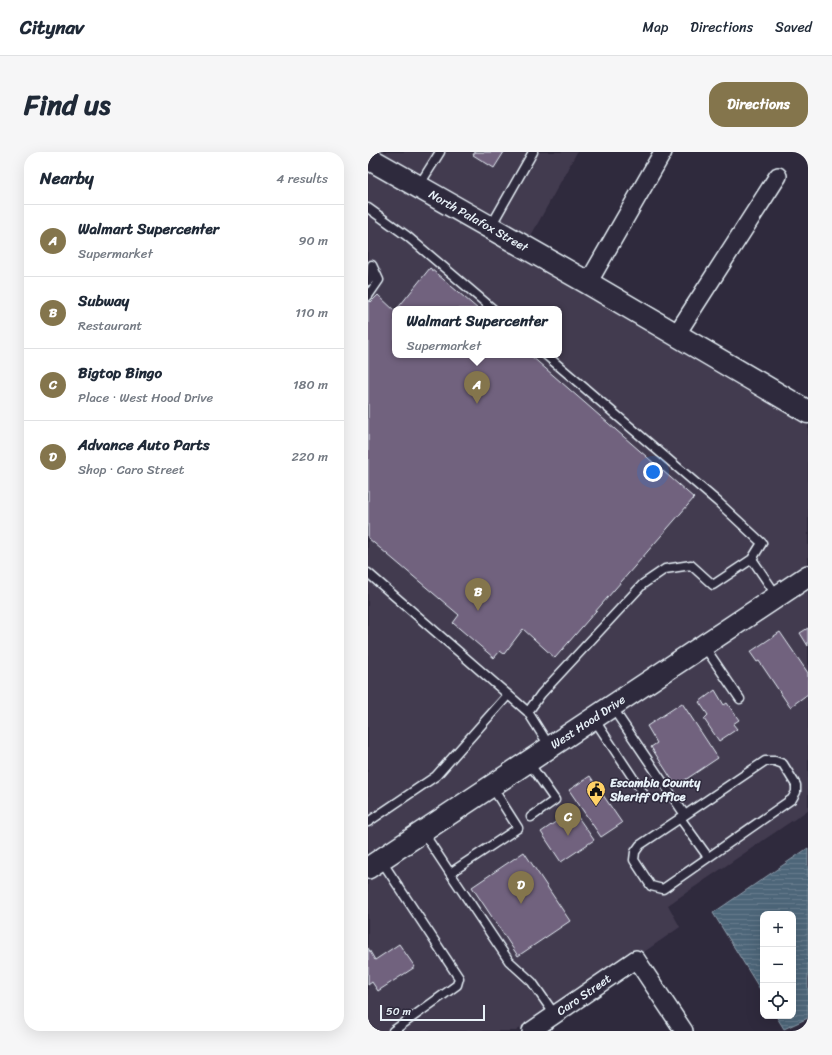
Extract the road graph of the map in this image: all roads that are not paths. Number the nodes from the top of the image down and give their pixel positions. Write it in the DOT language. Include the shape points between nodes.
graph roads {
  1 [pos="440,152"];
  2 [pos="533,152"];
  3 [pos="663,152"];
  4 [pos="368,158"];
  5 [pos="778,176"];
  6 [pos="418,187"];
  7 [pos="368,208"];
  8 [pos="490,228"];
  9 [pos="370,266"];
  10 [pos="368,281"];
  11 [pos="588,283"];
  12 [pos="368,296"];
  13 [pos="489,306"];
  14 [pos="676,335"];
  15 [pos="550,358"];
  16 [pos="808,412"];
  17 [pos="752,559"];
  18 [pos="368,573"];
  19 [pos="808,576"];
  20 [pos="778,597"];
  21 [pos="704,646"];
  22 [pos="508,695"];
  23 [pos="740,699"];
  24 [pos="612,707"];
  25 [pos="528,712"];
  26 [pos="594,719"];
  27 [pos="551,748"];
  28 [pos="529,763"];
  29 [pos="492,787"];
  30 [pos="643,793"];
  31 [pos="531,817"];
  32 [pos="682,817"];
  33 [pos="368,822"];
  34 [pos="423,832"];
  35 [pos="708,857"];
  36 [pos="374,864"];
  37 [pos="450,873"];
  38 [pos="555,1015"];
  39 [pos="393,1031"];
  40 [pos="531,1031"];
  41 [pos="684,1031"];
  1 -- 6 [label="lane"];
  2 -- 8 [label="lane"];
  3 -- 11 [label="street"];
  4 -- 6 [label="main road, North Palafox Street"];
  5 -- 14 [label="street"];
  6 -- 8 [label="main road, North Palafox Street"];
  7 -- 13 [label="lane" via="407,236"];
  8 -- 11 [label="main road, North Palafox Street"];
  9 -- 10 [label="lane" via="371,278"];
  9 -- 12 [label="lane" via="379,280"];
  11 -- 14 [label="main road, North Palafox Street"];
  14 -- 16 [label="main road, North Palafox Street"];
  15 -- 17 [label="lane" via="718,502 762,543"];
  17 -- 20 [label="lane"];
  17 -- 25 [label="lane" via="713,585 691,565 665,569 643,584 541,694"];
  18 -- 22 [label="lane"];
  19 -- 20 [label="street, West Hood Drive"];
  20 -- 21 [label="street, West Hood Drive"];
  21 -- 23 [label="lane"];
  21 -- 24 [label="street, West Hood Drive"];
  22 -- 25 [label="lane"];
  22 -- 33 [label="lane" via="436,776"];
  24 -- 26 [label="street, West Hood Drive"];
  24 -- 32 [label="lane"];
  25 -- 27 [label="lane"];
  26 -- 27 [label="street, West Hood Drive"];
  26 -- 30 [label="lane"];
  27 -- 28 [label="street, West Hood Drive"];
  28 -- 29 [label="street, West Hood Drive"];
  28 -- 31 [label="lane" via="555,800"];
  29 -- 34 [label="street, West Hood Drive"];
  29 -- 37 [label="lane" via="518,828"];
  32 -- 35 [label="lane"];
  32 -- 35 [label="lane" via="640,845 635,852 634,860 651,886 662,889"];
  32 -- 35 [label="lane" via="765,761 783,764 796,785 792,799"];
  34 -- 36 [label="street, West Hood Drive"];
  34 -- 37 [label="lane"];
  36 -- 39 [label="lane" via="459,978 457,985"];
  37 -- 38 [label="lane" via="509,961 532,982"];
  38 -- 40 [label="street, Caro Street"];
  38 -- 41 [label="street, Caro Street" via="636,959"];
}
